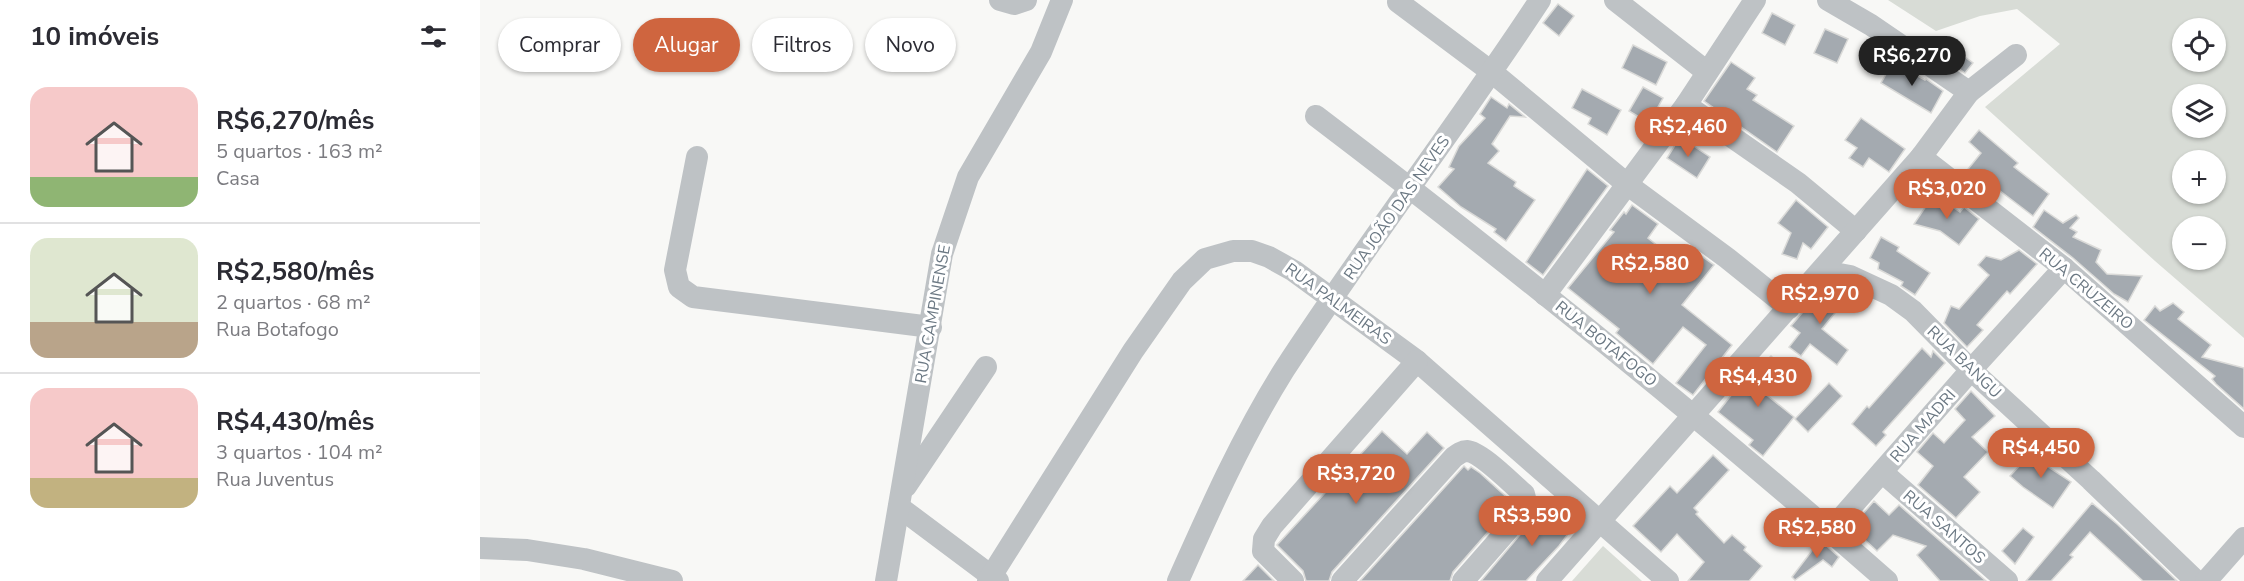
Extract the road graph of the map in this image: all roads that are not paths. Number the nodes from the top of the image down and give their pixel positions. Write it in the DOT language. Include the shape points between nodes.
graph roads {
  1 [pos="1000,0"];
  2 [pos="1026,0"];
  3 [pos="1062,0"];
  4 [pos="1540,0"];
  5 [pos="1616,0"];
  6 [pos="1755,0"];
  7 [pos="1828,0"];
  8 [pos="1398,2"];
  9 [pos="2016,55"];
  10 [pos="1707,72"];
  11 [pos="1493,73"];
  12 [pos="1969,92"];
  13 [pos="1686,105"];
  14 [pos="1316,116"];
  15 [pos="697,157"];
  16 [pos="1922,157"];
  17 [pos="1628,185"];
  18 [pos="1410,187"];
  19 [pos="1857,231"];
  20 [pos="2064,268"];
  21 [pos="1819,274"];
  22 [pos="1545,295"];
  23 [pos="1333,299"];
  24 [pos="1789,308"];
  25 [pos="930,327"];
  26 [pos="1417,361"];
  27 [pos="986,367"];
  28 [pos="1971,370"];
  29 [pos="1695,416"];
  30 [pos="2244,427"];
  31 [pos="1882,472"];
  32 [pos="900,500"];
  33 [pos="1600,521"];
  34 [pos="1830,531"];
  35 [pos="2244,538"];
  36 [pos="480,548"];
  37 [pos="993,579"];
  38 [pos="672,581"];
  39 [pos="886,581"];
  40 [pos="1178,581"];
  41 [pos="1293,581"];
  42 [pos="1342,581"];
  43 [pos="1463,581"];
  44 [pos="1547,581"];
  45 [pos="1668,581"];
  46 [pos="1887,581"];
  47 [pos="2007,581"];
  48 [pos="2196,581"];
  49 [pos="2206,581"];
  1 -- 2 [label="street" via="1014,4"];
  3 -- 25 [label="street, RUA CAMPINENSE" via="1041,52 968,177 942,254"];
  4 -- 11 [label="street, RUA JOÃO DAS NEVES"];
  5 -- 10 [label="street"];
  6 -- 10 [label="street"];
  7 -- 12 [label="street"];
  8 -- 11 [label="street"];
  9 -- 12 [label="street"];
  10 -- 13 [label="street"];
  11 -- 17 [label="street"];
  11 -- 18 [label="street, RUA JOÃO DAS NEVES"];
  12 -- 16 [label="street"];
  13 -- 17 [label="street"];
  13 -- 19 [label="street" via="1798,183"];
  14 -- 18 [label="street, RUA BOTAFOGO"];
  15 -- 25 [label="street" via="675,270 679,287 693,297"];
  16 -- 19 [label="street"];
  16 -- 20 [label="street, RUA CRUZEIRO"];
  17 -- 22 [label="street"];
  17 -- 24 [label="street"];
  18 -- 22 [label="street, RUA BOTAFOGO"];
  18 -- 23 [label="street, RUA JOÃO DAS NEVES"];
  19 -- 21 [label="street"];
  20 -- 28 [label="street, RUA MADRI"];
  20 -- 30 [label="street, RUA CRUZEIRO"];
  21 -- 24 [label="street"];
  21 -- 28 [label="street, RUA BANGU" via="1850,276 1891,295 1913,311"];
  22 -- 29 [label="street, RUA BOTAFOGO"];
  23 -- 26 [label="street, RUA PALMEIRAS"];
  23 -- 37 [label="street, RUA PALMEIRAS" via="1294,271 1252,251 1233,251 1205,259 1182,281 1132,351"];
  23 -- 40 [label="street, RUA JOÃO DAS NEVES" via="1284,372 1228,469"];
  24 -- 29 [label="street"];
  25 -- 32 [label="street, RUA CAMPINENSE"];
  26 -- 33 [label="street, RUA PALMEIRAS"];
  26 -- 41 [label="street" via="1264,539 1263,551"];
  27 -- 32 [label="street"];
  28 -- 31 [label="street, RUA MADRI"];
  28 -- 48 [label="street, RUA BANGU"];
  29 -- 33 [label="street"];
  29 -- 34 [label="street, RUA BOTAFOGO"];
  31 -- 34 [label="street, RUA MADRI"];
  31 -- 47 [label="street, RUA SANTOS"];
  32 -- 37 [label="street"];
  32 -- 39 [label="street, RUA CAMPINENSE"];
  33 -- 44 [label="street"];
  33 -- 45 [label="street, RUA PALMEIRAS"];
  34 -- 46 [label="street, RUA BOTAFOGO"];
  35 -- 49 [label="street"];
  36 -- 38 [label="street" via="584,559"];
  42 -- 43 [label="street" via="1454,457 1467,451 1478,455 1524,494 1526,507"];
}
